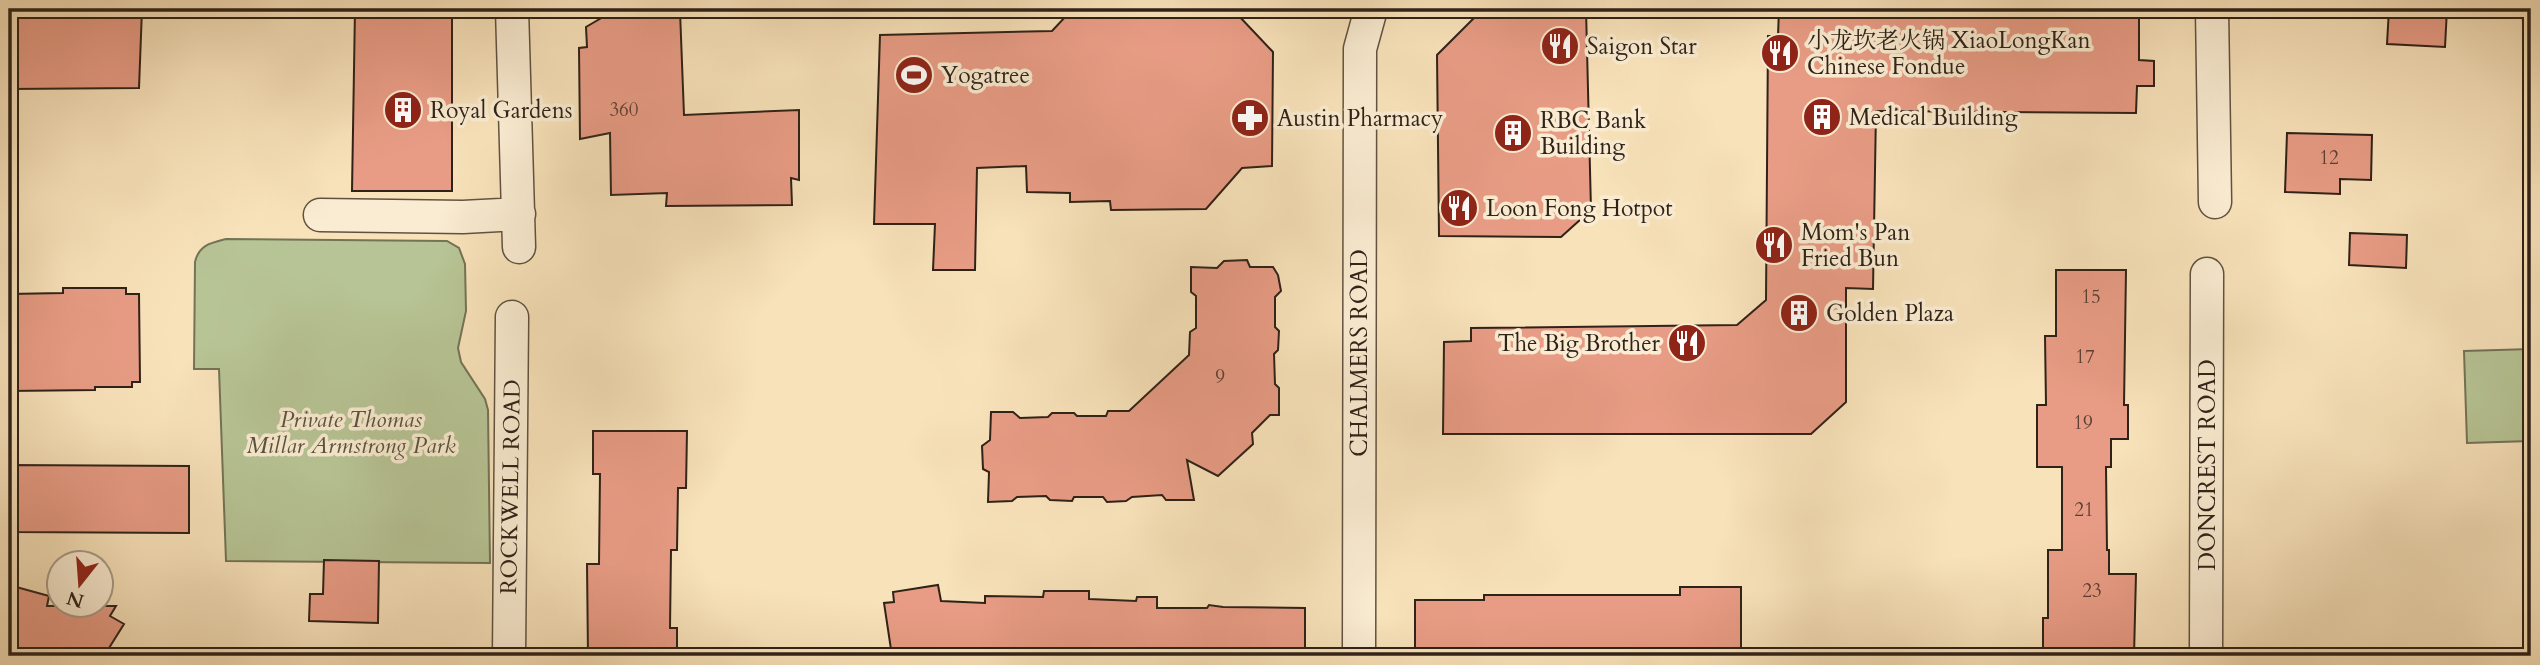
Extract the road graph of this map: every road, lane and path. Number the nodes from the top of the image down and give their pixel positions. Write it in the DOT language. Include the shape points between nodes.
graph roads {
  1 [pos="512,9"];
  2 [pos="1347,9"];
  3 [pos="1371,9"];
  4 [pos="2212,9"];
  5 [pos="1360,49"];
  6 [pos="2215,202"];
  7 [pos="519,214"];
  8 [pos="320,215"];
  9 [pos="519,247"];
  10 [pos="2207,274"];
  11 [pos="512,317"];
  12 [pos="509,656"];
  13 [pos="1359,656"];
  14 [pos="2206,656"];
  1 -- 7 [label="street"];
  2 -- 5 [label="street, CHALMERS ROAD"];
  3 -- 5 [label="street, CHALMERS ROAD"];
  4 -- 6 [label="street"];
  5 -- 13 [label="street, CHALMERS ROAD"];
  7 -- 8 [label="street"];
  7 -- 9 [label="street"];
  10 -- 14 [label="street, DONCREST ROAD"];
  11 -- 12 [label="street, ROCKWELL ROAD"];
}
